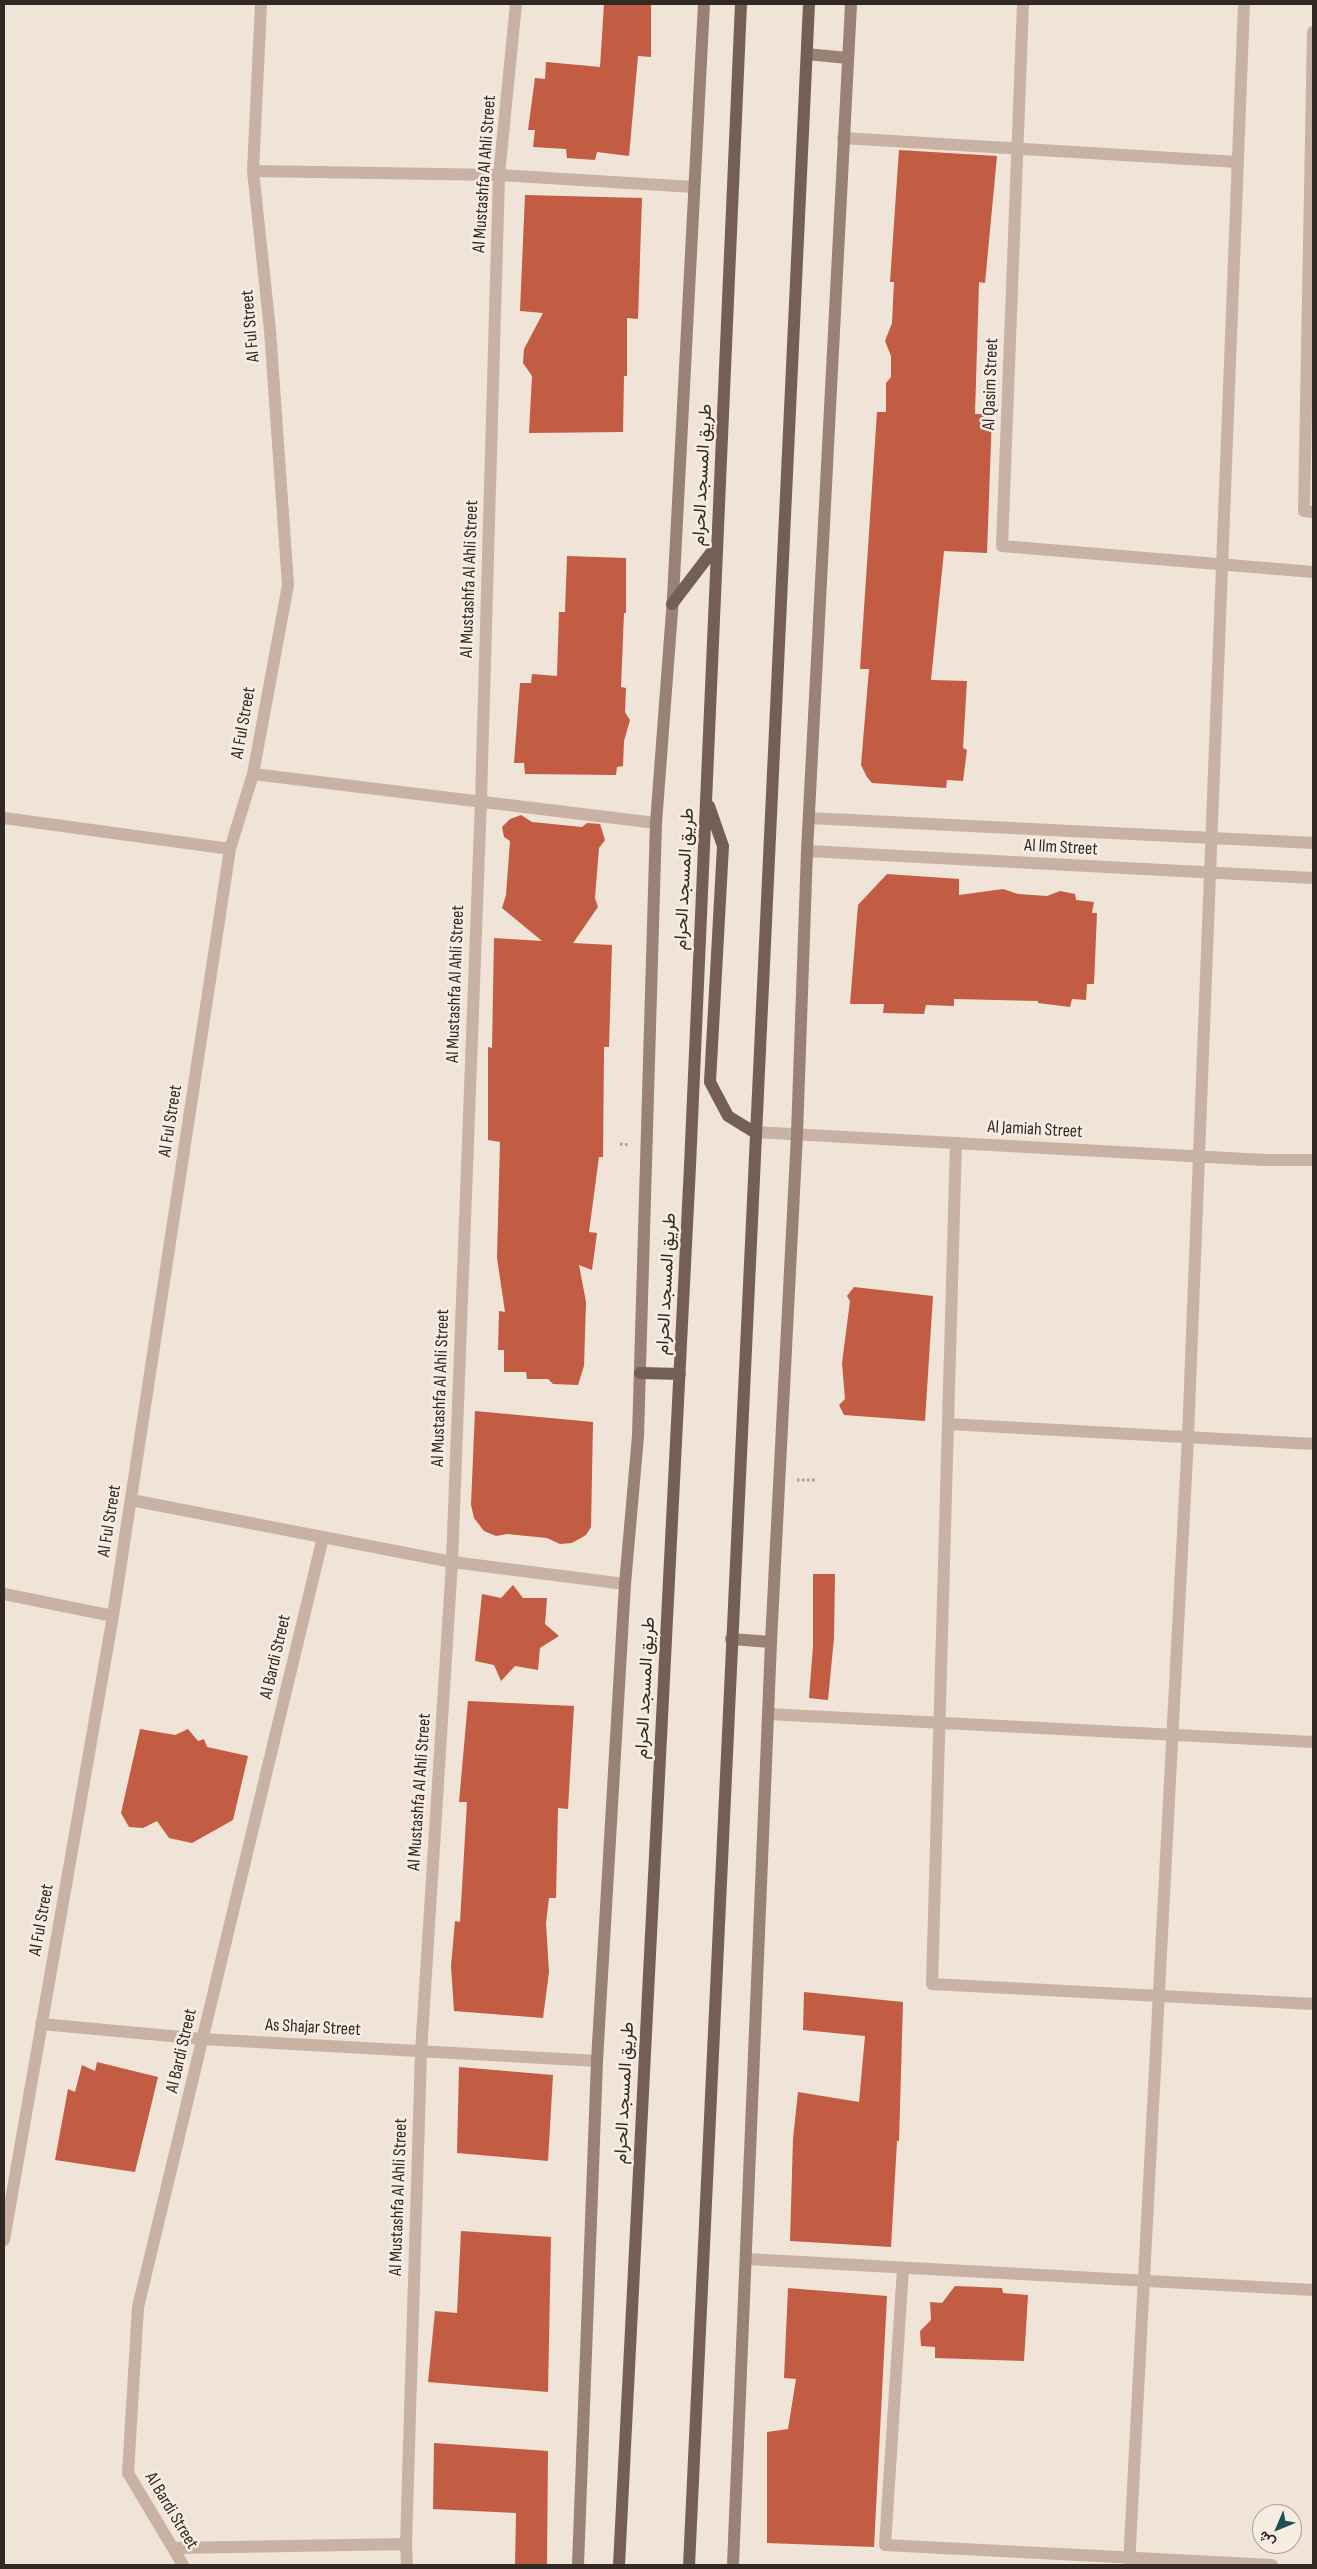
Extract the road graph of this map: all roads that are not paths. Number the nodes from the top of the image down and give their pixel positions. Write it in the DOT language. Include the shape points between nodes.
graph roads {
  1 [pos="261,4"];
  2 [pos="516,4"];
  3 [pos="704,4"];
  4 [pos="741,4"];
  5 [pos="809,4"];
  6 [pos="851,4"];
  7 [pos="1023,4"];
  8 [pos="1244,4"];
  9 [pos="1313,32"];
  10 [pos="807,54"];
  11 [pos="847,58"];
  12 [pos="843,138"];
  13 [pos="1018,150"];
  14 [pos="1238,162"];
  15 [pos="253,170"];
  16 [pos="499,176"];
  17 [pos="694,187"];
  18 [pos="1313,512"];
  19 [pos="717,544"];
  20 [pos="1221,565"];
  21 [pos="1313,572"];
  22 [pos="672,604"];
  23 [pos="253,774"];
  24 [pos="706,799"];
  25 [pos="481,800"];
  26 [pos="4,818"];
  27 [pos="809,818"];
  28 [pos="656,823"];
  29 [pos="1210,838"];
  30 [pos="1313,843"];
  31 [pos="230,849"];
  32 [pos="807,851"];
  33 [pos="1209,874"];
  34 [pos="1313,878"];
  35 [pos="754,1132"];
  36 [pos="797,1134"];
  37 [pos="956,1143"];
  38 [pos="1198,1156"];
  39 [pos="1313,1160"];
  40 [pos="640,1373"];
  41 [pos="680,1374"];
  42 [pos="948,1424"];
  43 [pos="1188,1437"];
  44 [pos="1313,1444"];
  45 [pos="131,1500"];
  46 [pos="323,1538"];
  47 [pos="452,1562"];
  48 [pos="625,1584"];
  49 [pos="4,1594"];
  50 [pos="112,1616"];
  51 [pos="731,1639"];
  52 [pos="771,1642"];
  53 [pos="768,1714"];
  54 [pos="940,1723"];
  55 [pos="1172,1735"];
  56 [pos="1313,1742"];
  57 [pos="1159,1996"];
  58 [pos="1313,2004"];
  59 [pos="42,2024"];
  60 [pos="203,2039"];
  61 [pos="421,2052"];
  62 [pos="597,2061"];
  63 [pos="4,2240"];
  64 [pos="746,2259"];
  65 [pos="903,2268"];
  66 [pos="1144,2281"];
  67 [pos="1313,2290"];
  68 [pos="406,2544"];
  69 [pos="175,2548"];
  70 [pos="1129,2562"];
  71 [pos="183,2565"];
  72 [pos="407,2565"];
  73 [pos="578,2565"];
  74 [pos="619,2565"];
  75 [pos="689,2565"];
  76 [pos="734,2565"];
  77 [pos="1272,2565"];
  1 -- 15 [label="street, Al Ful Street"];
  2 -- 16 [label="street, Al Mustashfa Al Ahli Street"];
  3 -- 17 [label="street"];
  4 -- 19 [label="main road, طريق المسجد الحرام"];
  5 -- 10 [label="main road"];
  6 -- 11 [label="street"];
  7 -- 13 [label="street, Al Qasim Street"];
  8 -- 14 [label="street"];
  9 -- 18 [label="street" via="1304,511"];
  10 -- 11 [label="street"];
  10 -- 35 [label="main road"];
  11 -- 12 [label="street"];
  12 -- 13 [label="street"];
  12 -- 27 [label="street"];
  13 -- 14 [label="street"];
  13 -- 20 [label="street, Al Qasim Street" via="1002,546"];
  14 -- 20 [label="street"];
  15 -- 16 [label="street"];
  15 -- 23 [label="street, Al Ful Street" via="270,330 288,585"];
  16 -- 17 [label="street"];
  16 -- 25 [label="street, Al Mustashfa Al Ahli Street"];
  17 -- 22 [label="street"];
  19 -- 22 [label="main road"];
  19 -- 24 [label="main road, طريق المسجد الحرام"];
  20 -- 21 [label="street"];
  20 -- 29 [label="street"];
  22 -- 28 [label="street"];
  23 -- 25 [label="street"];
  23 -- 31 [label="street, Al Ful Street"];
  24 -- 35 [label="main road" via="723,846 710,1082 728,1116"];
  24 -- 41 [label="main road, طريق المسجد الحرام"];
  25 -- 28 [label="street"];
  25 -- 47 [label="street, Al Mustashfa Al Ahli Street"];
  26 -- 31 [label="street"];
  27 -- 29 [label="street, Al Ilm Street"];
  27 -- 32 [label="street"];
  28 -- 40 [label="street"];
  29 -- 30 [label="street, Al Ilm Street"];
  29 -- 33 [label="street"];
  31 -- 45 [label="street, Al Ful Street"];
  32 -- 33 [label="street, Al Ilm Street"];
  32 -- 36 [label="street"];
  33 -- 34 [label="street, Al Ilm Street"];
  33 -- 38 [label="street"];
  35 -- 36 [label="street, Al Jamiah Street"];
  35 -- 51 [label="main road"];
  36 -- 37 [label="street, Al Jamiah Street"];
  36 -- 52 [label="street"];
  37 -- 38 [label="street, Al Jamiah Street"];
  37 -- 42 [label="street"];
  38 -- 39 [label="street, Al Jamiah Street"];
  38 -- 43 [label="street"];
  40 -- 41 [label="main road"];
  40 -- 48 [label="street"];
  41 -- 74 [label="main road, طريق المسجد الحرام"];
  42 -- 43 [label="street"];
  42 -- 54 [label="street"];
  43 -- 44 [label="street"];
  43 -- 55 [label="street"];
  45 -- 46 [label="street"];
  45 -- 50 [label="street, Al Ful Street"];
  46 -- 47 [label="street"];
  46 -- 60 [label="street, Al Bardi Street"];
  47 -- 48 [label="street"];
  47 -- 61 [label="street, Al Mustashfa Al Ahli Street"];
  48 -- 62 [label="street"];
  49 -- 50 [label="street"];
  50 -- 59 [label="street, Al Ful Street"];
  51 -- 52 [label="street"];
  51 -- 75 [label="main road"];
  52 -- 53 [label="street"];
  53 -- 54 [label="street"];
  53 -- 64 [label="street"];
  54 -- 55 [label="street"];
  54 -- 57 [label="street" via="932,1984"];
  55 -- 56 [label="street"];
  55 -- 57 [label="street"];
  57 -- 58 [label="street"];
  57 -- 66 [label="street"];
  59 -- 60 [label="street, As Shajar Street"];
  59 -- 63 [label="street, Al Ful Street"];
  60 -- 61 [label="street, As Shajar Street"];
  60 -- 69 [label="street, Al Bardi Street" via="138,2308 128,2474"];
  61 -- 62 [label="street, As Shajar Street"];
  61 -- 68 [label="street, Al Mustashfa Al Ahli Street"];
  62 -- 73 [label="street"];
  64 -- 65 [label="street"];
  64 -- 76 [label="street"];
  65 -- 66 [label="street"];
  65 -- 70 [label="street" via="885,2546"];
  66 -- 67 [label="street"];
  66 -- 70 [label="street"];
  68 -- 69 [label="street"];
  68 -- 72 [label="street, Al Mustashfa Al Ahli Street"];
  69 -- 71 [label="street, Al Bardi Street"];
  70 -- 77 [label="street"];
}
